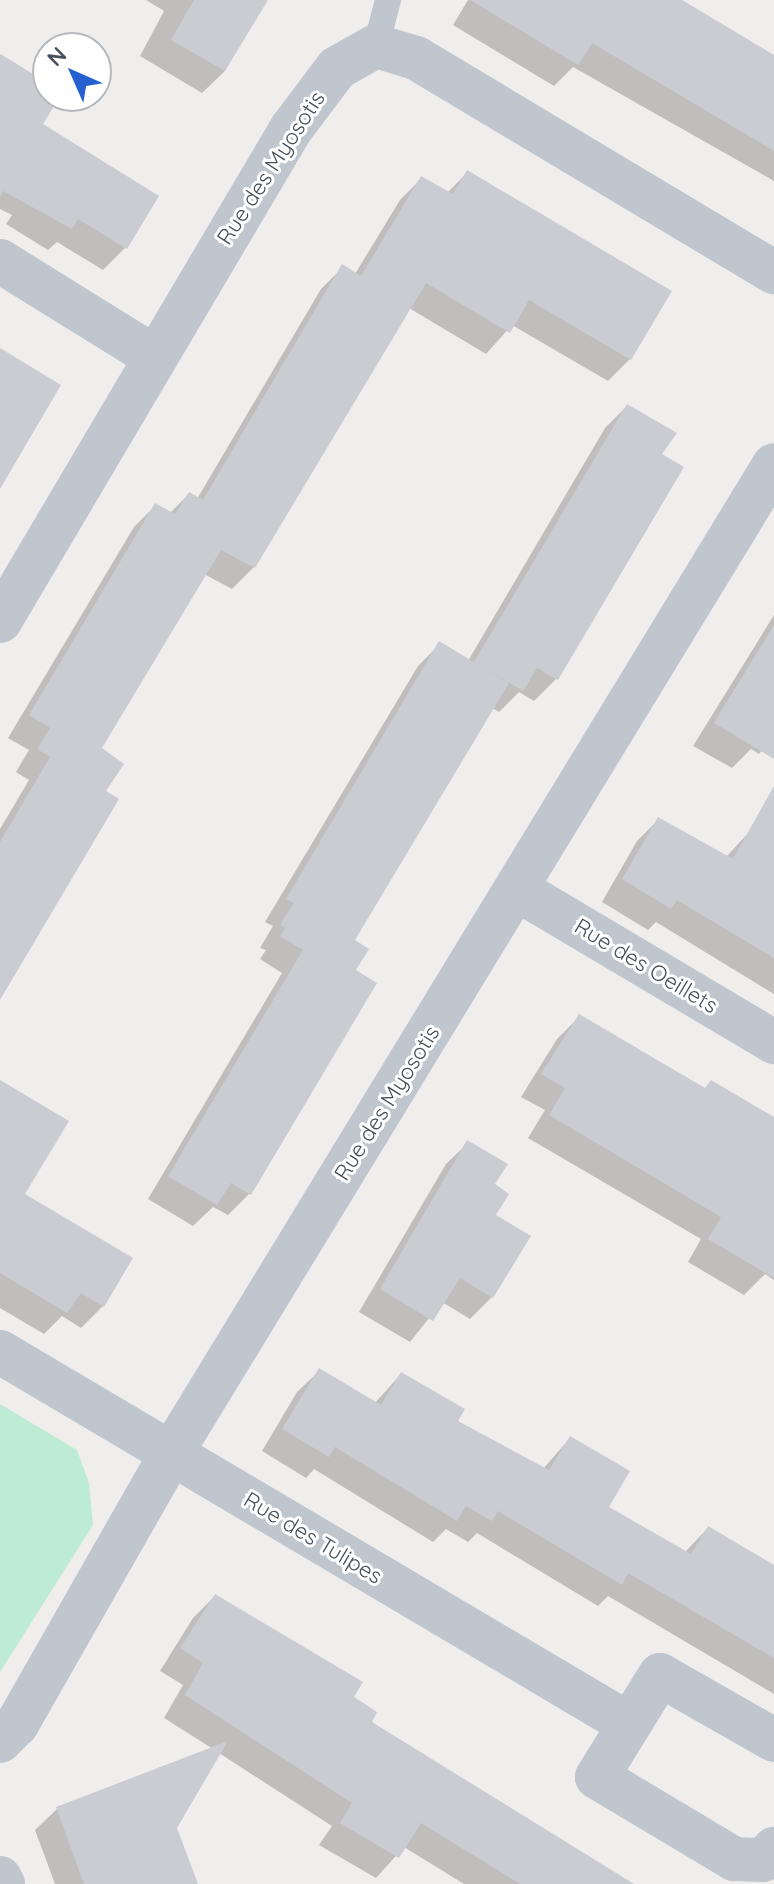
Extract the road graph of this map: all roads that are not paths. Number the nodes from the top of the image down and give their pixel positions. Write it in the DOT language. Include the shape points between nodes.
graph roads {
  1 [pos="388,0"];
  2 [pos="376,46"];
  3 [pos="0,261"];
  4 [pos="774,272"];
  5 [pos="153,356"];
  6 [pos="774,465"];
  7 [pos="0,621"];
  8 [pos="518,890"];
  9 [pos="774,1042"];
  10 [pos="0,1352"];
  11 [pos="171,1454"];
  12 [pos="627,1723"];
  13 [pos="774,1740"];
  14 [pos="0,1741"];
  15 [pos="774,1849"];
  16 [pos="0,1878"];
  17 [pos="3,1884"];
  1 -- 2 [label="lane"];
  2 -- 4 [label="street" via="416,58"];
  2 -- 5 [label="street, Rue des Myosotis" via="337,68 291,129"];
  3 -- 5 [label="street"];
  5 -- 7 [label="street, Rue des Myosotis"];
  6 -- 8 [label="street, Rue des Myosotis"];
  8 -- 9 [label="street, Rue des Oeillets"];
  8 -- 11 [label="street, Rue des Myosotis"];
  10 -- 11 [label="street, Rue des Tulipes"];
  11 -- 12 [label="street, Rue des Tulipes"];
  11 -- 14 [label="street, Rue des Myosotis" via="17,1724"];
  12 -- 13 [label="street" via="660,1675"];
  12 -- 15 [label="street" via="597,1777 734,1859 763,1860"];
  16 -- 17 [label="street"];
}
